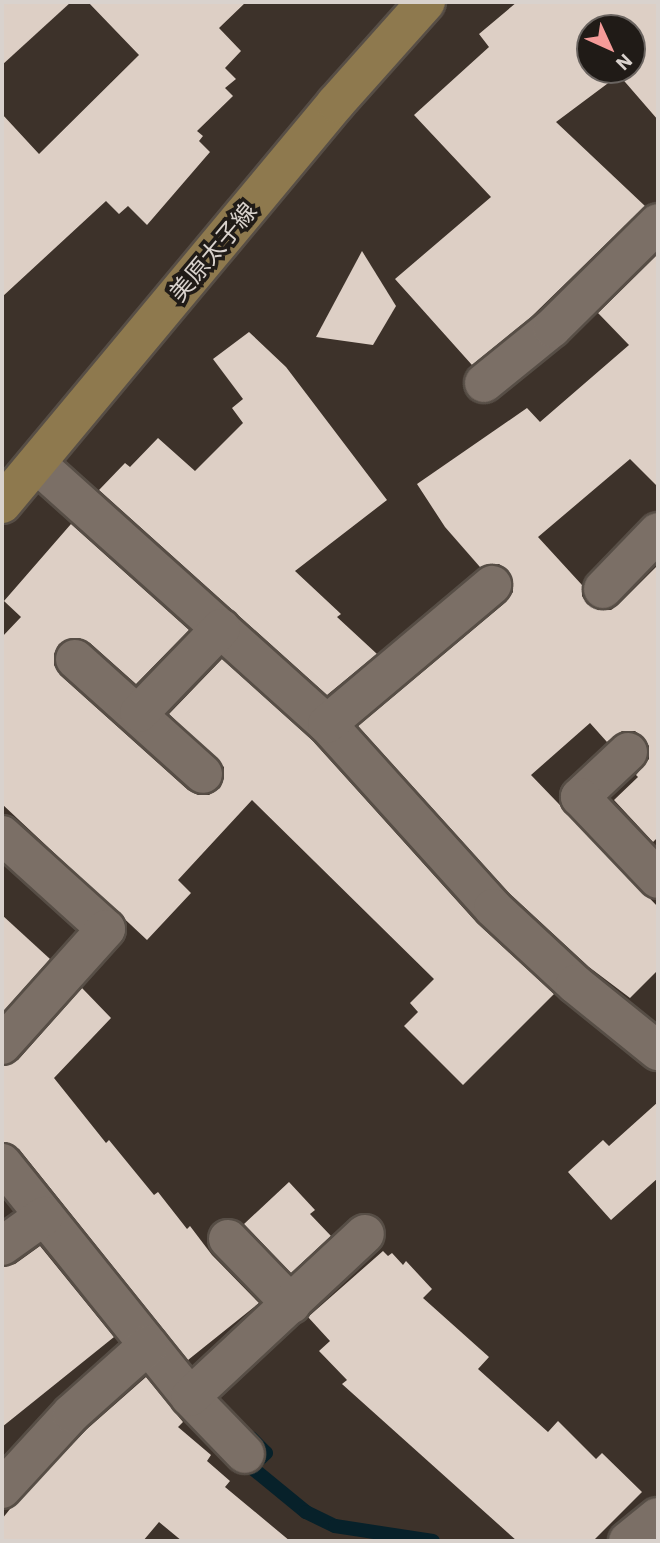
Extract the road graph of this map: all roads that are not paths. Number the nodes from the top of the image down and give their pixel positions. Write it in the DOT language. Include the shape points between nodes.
graph roads {
  1 [pos="426,2"];
  2 [pos="658,223"];
  3 [pos="484,383"];
  4 [pos="15,479"];
  5 [pos="658,532"];
  6 [pos="492,585"];
  7 [pos="603,589"];
  8 [pos="221,628"];
  9 [pos="75,659"];
  10 [pos="139,713"];
  11 [pos="327,724"];
  12 [pos="628,752"];
  13 [pos="203,774"];
  14 [pos="2,835"];
  15 [pos="658,879"];
  16 [pos="654,1042"];
  17 [pos="2,1045"];
  18 [pos="2,1163"];
  19 [pos="44,1216"];
  20 [pos="365,1234"];
  21 [pos="228,1239"];
  22 [pos="2,1246"];
  23 [pos="291,1304"];
  24 [pos="148,1345"];
  25 [pos="190,1397"];
  26 [pos="245,1454"];
  27 [pos="2,1489"];
  28 [pos="658,1517"];
  29 [pos="628,1541"];
  1 -- 4 [label="main road, 美原太子線"];
  2 -- 3 [label="street" via="552,328"];
  4 -- 8 [label="street"];
  5 -- 7 [label="street"];
  6 -- 11 [label="street"];
  8 -- 10 [label="street"];
  8 -- 11 [label="street"];
  9 -- 10 [label="street"];
  10 -- 13 [label="street"];
  11 -- 16 [label="street" via="494,908 575,984"];
  12 -- 15 [label="street" via="580,797"];
  14 -- 17 [label="street" via="106,929"];
  18 -- 19 [label="street"];
  19 -- 22 [label="street"];
  19 -- 24 [label="street"];
  20 -- 23 [label="street"];
  21 -- 23 [label="street"];
  23 -- 25 [label="street"];
  24 -- 25 [label="street"];
  24 -- 27 [label="street" via="72,1413"];
  25 -- 26 [label="street"];
  28 -- 29 [label="street"];
}
